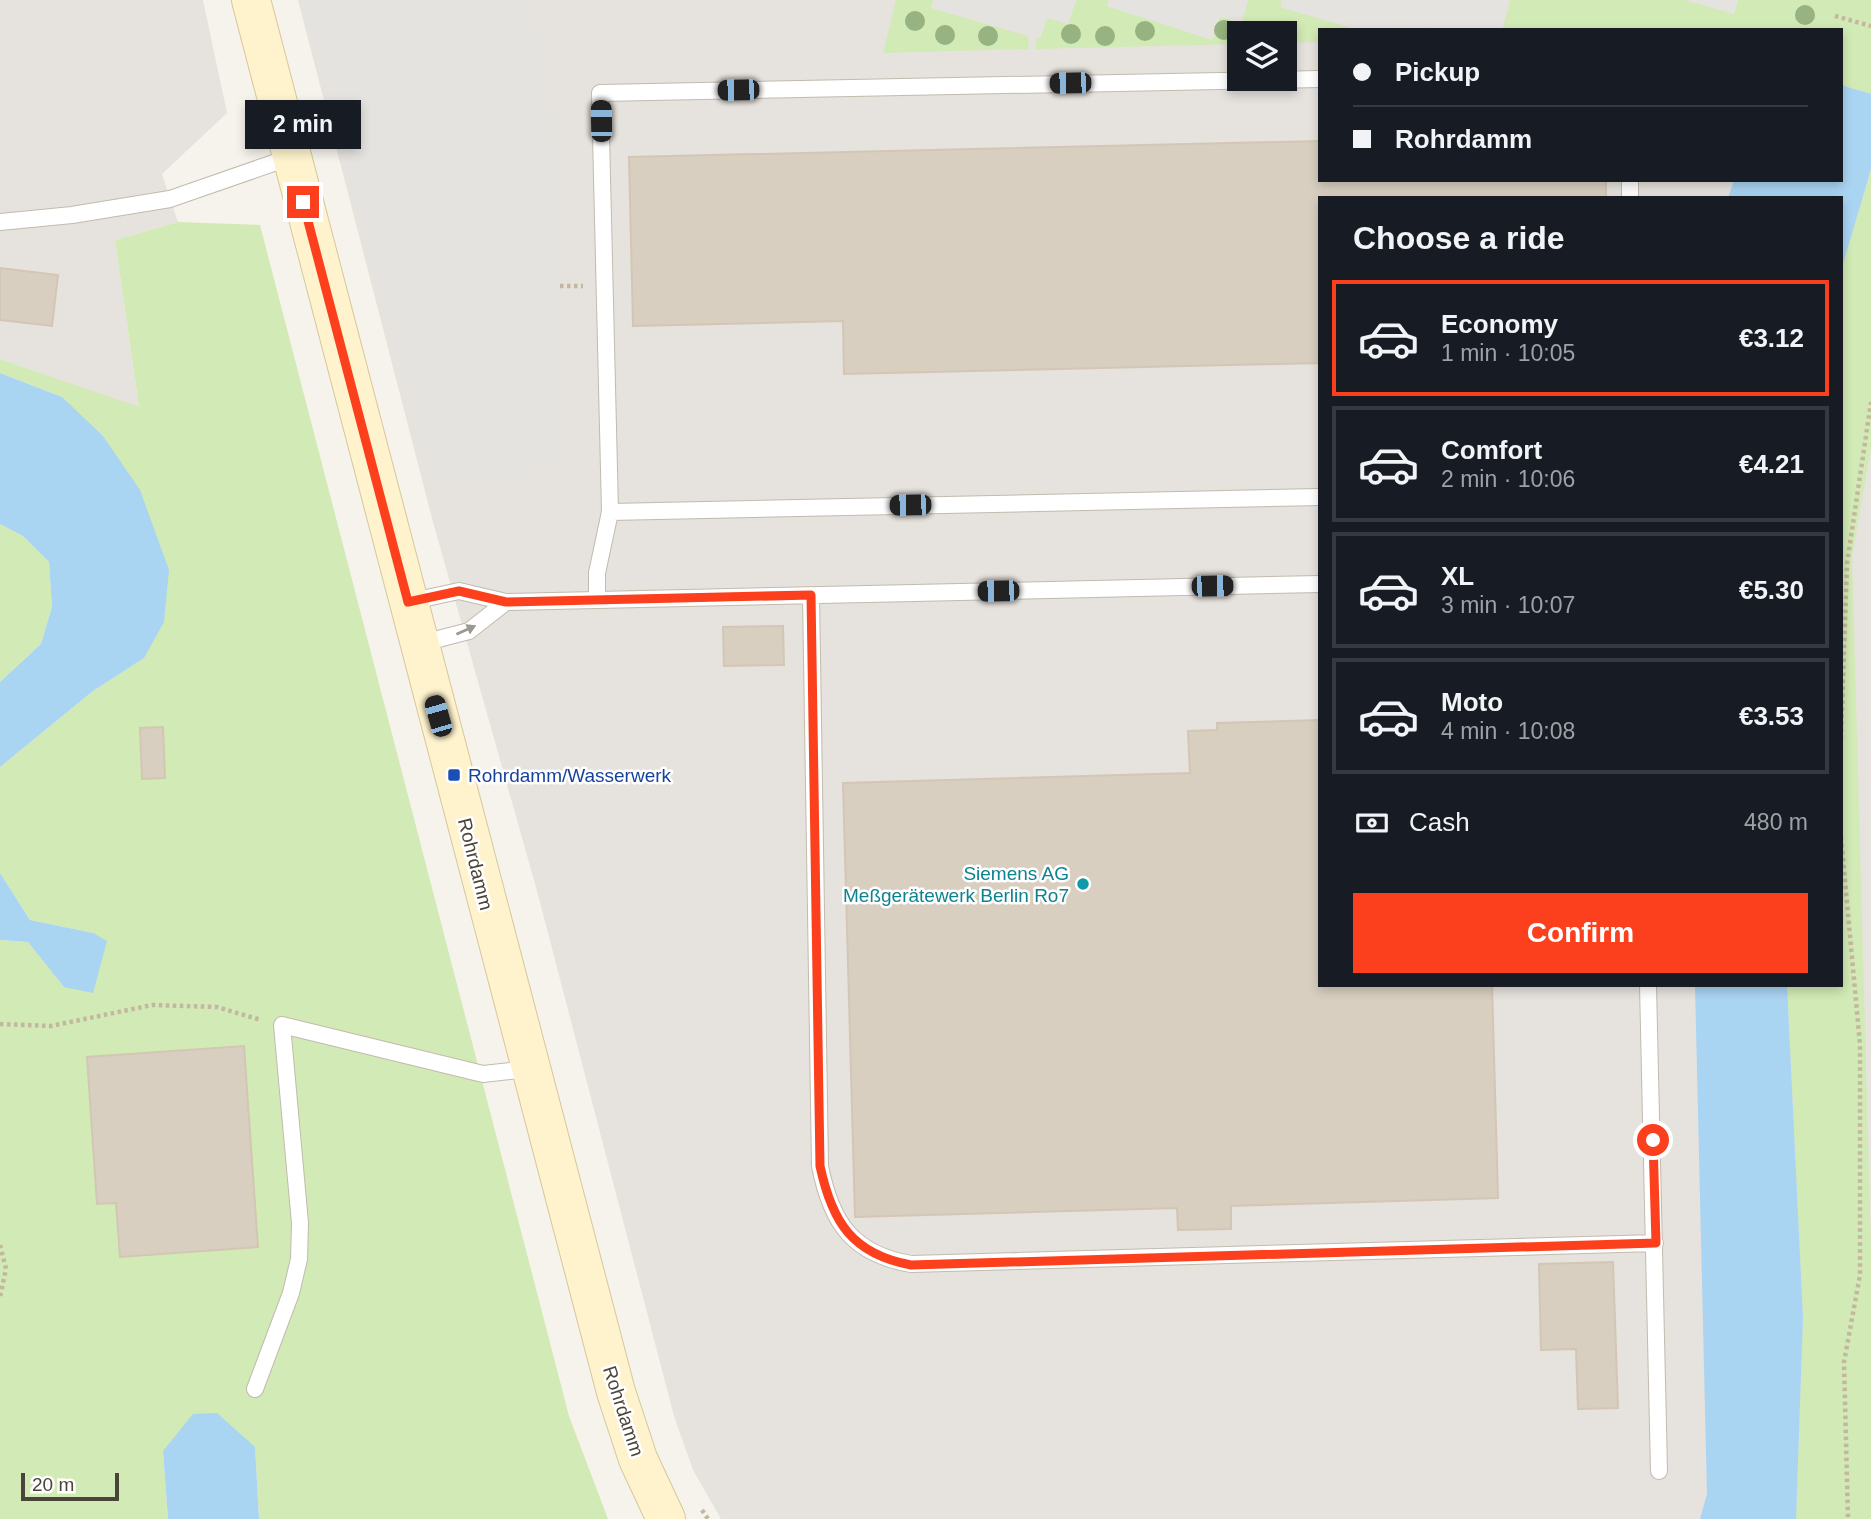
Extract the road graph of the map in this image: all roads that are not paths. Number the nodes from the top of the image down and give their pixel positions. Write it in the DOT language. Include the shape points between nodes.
graph roads {
  1 [pos="251,0"];
  2 [pos="1318,79"];
  3 [pos="291,157"];
  4 [pos="0,222"];
  5 [pos="1318,497"];
  6 [pos="610,512"];
  7 [pos="1318,584"];
  8 [pos="811,595"];
  9 [pos="597,600"];
  10 [pos="408,602"];
  11 [pos="506,602"];
  12 [pos="419,644"];
  13 [pos="1648,987"];
  14 [pos="529,1069"];
  15 [pos="1656,1243"];
  16 [pos="255,1389"];
  17 [pos="1659,1471"];
  18 [pos="666,1519"];
  1 -- 3 [label="main road, Rohrdamm"];
  2 -- 6 [label="lane" via="600,93"];
  3 -- 4 [label="lane" via="170,198"];
  3 -- 10 [label="main road, Rohrdamm"];
  5 -- 6 [label="lane"];
  6 -- 9 [label="lane" via="597,573"];
  7 -- 8 [label="lane"];
  8 -- 9 [label="lane"];
  8 -- 15 [label="lane" via="820,1166 827,1198 843,1228 863,1248 886,1260 911,1265"];
  9 -- 11 [label="lane"];
  10 -- 11 [label="lane" via="459,591"];
  10 -- 12 [label="main road, Rohrdamm"];
  12 -- 11 [label="lane, one-way" via="469,631"];
  12 -- 14 [label="main road, Rohrdamm"];
  13 -- 15 [label="lane"];
  14 -- 16 [label="lane" via="483,1074 282,1025 300,1223 299,1259"];
  14 -- 18 [label="main road, Rohrdamm" via="616,1392 638,1459"];
  15 -- 17 [label="lane"];
}
